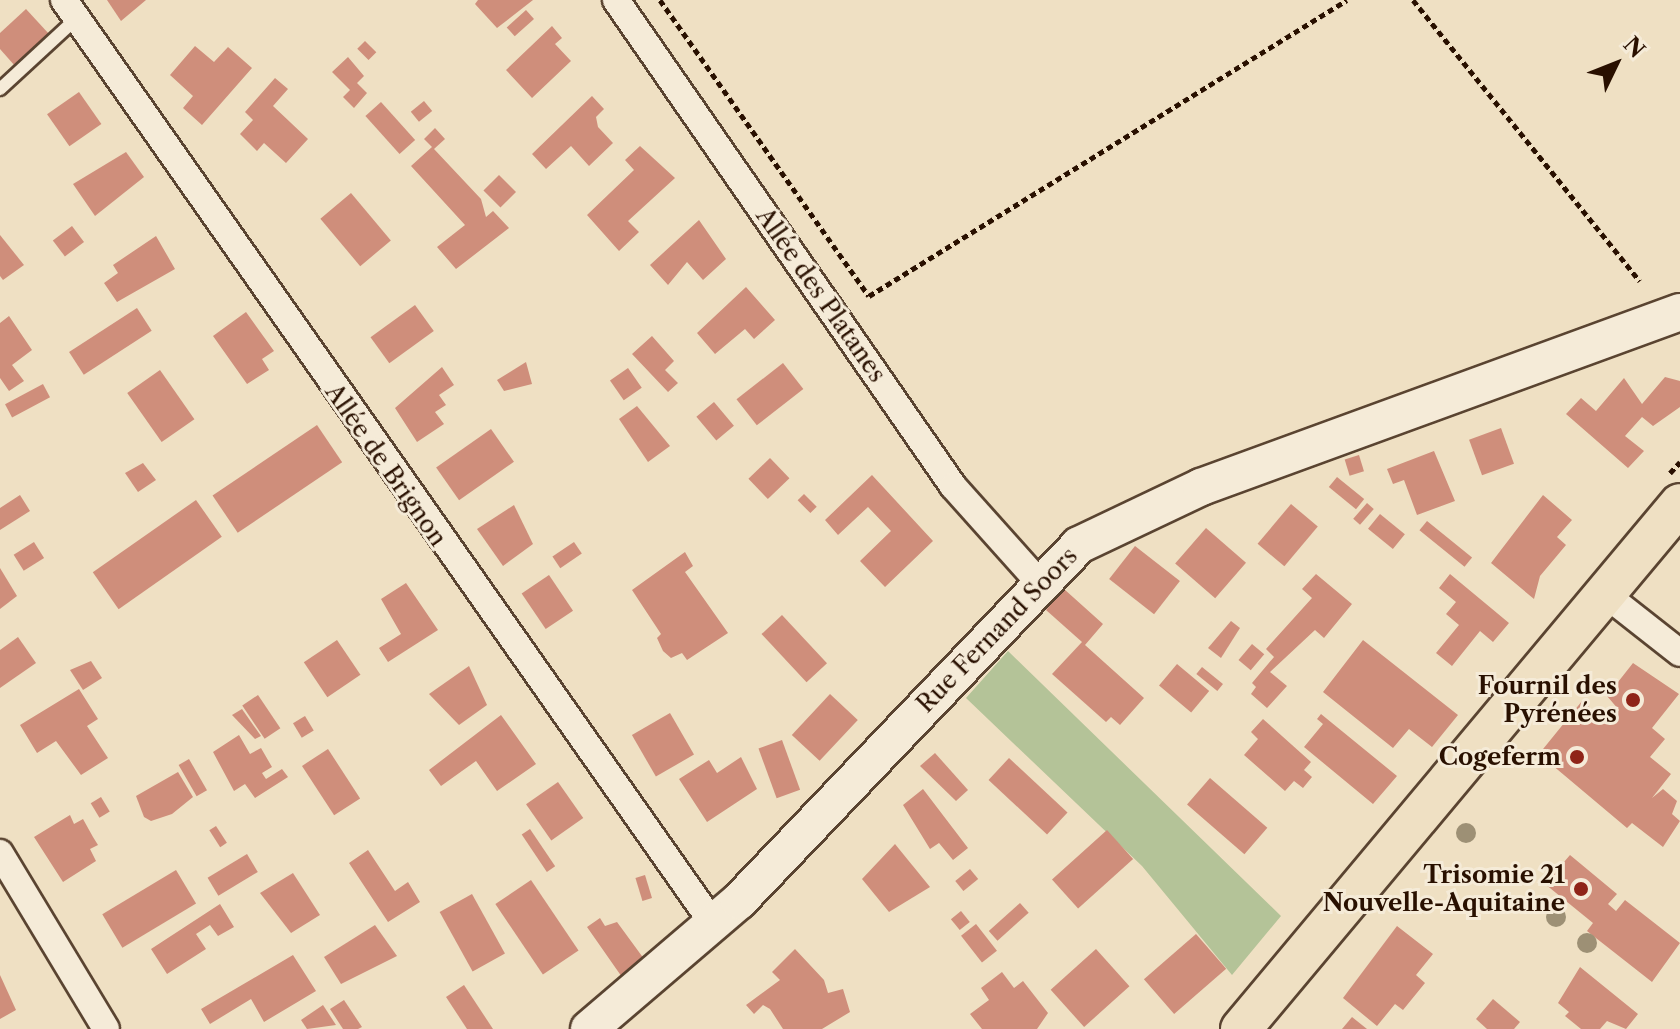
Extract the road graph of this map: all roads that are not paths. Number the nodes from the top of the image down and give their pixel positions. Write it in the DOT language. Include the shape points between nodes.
graph roads {
  1 [pos="616,0"];
  2 [pos="70,9"];
  3 [pos="0,89"];
  4 [pos="1680,312"];
  5 [pos="1680,504"];
  6 [pos="1038,581"];
  7 [pos="1605,594"];
  8 [pos="1680,653"];
  9 [pos="0,853"];
  10 [pos="714,925"];
  11 [pos="106,1029"];
  12 [pos="589,1029"];
  13 [pos="1241,1029"];
  1 -- 6 [label="street, Allée des Platanes" via="953,486"];
  2 -- 3 [label="lane"];
  2 -- 10 [label="street, Allée de Brignon"];
  4 -- 6 [label="street, Rue Fernand Soors" via="1158,503 1079,545"];
  5 -- 7 [label="main road"];
  6 -- 10 [label="street, Rue Fernand Soors"];
  7 -- 8 [label="street"];
  7 -- 13 [label="main road"];
  9 -- 11 [label="street"];
  10 -- 12 [label="street, Rue Fernand Soors"];
}
